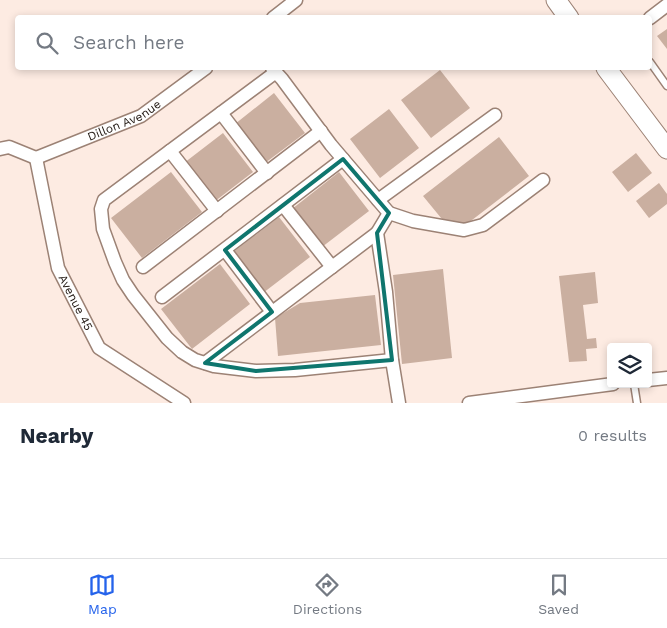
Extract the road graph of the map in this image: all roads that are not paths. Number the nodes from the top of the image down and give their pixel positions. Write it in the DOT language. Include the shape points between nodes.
graph roads {
  1 [pos="296,0"];
  2 [pos="556,0"];
  3 [pos="667,5"];
  4 [pos="277,15"];
  5 [pos="567,15"];
  6 [pos="652,16"];
  7 [pos="652,65"];
  8 [pos="203,70"];
  9 [pos="274,70"];
  10 [pos="608,70"];
  11 [pos="667,86"];
  12 [pos="221,113"];
  13 [pos="495,115"];
  14 [pos="321,132"];
  15 [pos="0,149"];
  16 [pos="667,149"];
  17 [pos="170,151"];
  18 [pos="36,158"];
  19 [pos="343,159"];
  20 [pos="266,173"];
  21 [pos="543,180"];
  22 [pos="378,200"];
  23 [pos="284,205"];
  24 [pos="217,211"];
  25 [pos="390,213"];
  26 [pos="376,233"];
  27 [pos="225,250"];
  28 [pos="143,267"];
  29 [pos="332,267"];
  30 [pos="162,298"];
  31 [pos="272,312"];
  32 [pos="392,360"];
  33 [pos="205,363"];
  34 [pos="667,378"];
  35 [pos="652,380"];
  36 [pos="607,385"];
  37 [pos="635,388"];
  38 [pos="514,400"];
  39 [pos="184,403"];
  40 [pos="399,403"];
  41 [pos="470,403"];
  42 [pos="637,403"];
  1 -- 4 [label="street"];
  2 -- 5 [label="main road"];
  3 -- 6 [label="street"];
  7 -- 11 [label="lane"];
  8 -- 18 [label="street, Dillon Avenue" via="141,116"];
  9 -- 12 [label="street"];
  9 -- 14 [label="street"];
  10 -- 16 [label="main road"];
  12 -- 17 [label="street"];
  12 -- 20 [label="street"];
  13 -- 22 [label="street"];
  14 -- 19 [label="street"];
  14 -- 20 [label="street"];
  15 -- 18 [label="street" via="9,147"];
  17 -- 24 [label="street"];
  17 -- 33 [label="street" via="104,200 101,209 103,229 119,271 133,295 182,352"];
  18 -- 39 [label="street, Avenue 45" via="58,268 99,348"];
  19 -- 22 [label="street"];
  19 -- 23 [label="street"];
  20 -- 24 [label="street"];
  21 -- 25 [label="street" via="482,224 464,230"];
  22 -- 25 [label="street"];
  23 -- 27 [label="street"];
  23 -- 29 [label="street"];
  24 -- 28 [label="street"];
  25 -- 26 [label="street"];
  26 -- 29 [label="street"];
  26 -- 32 [label="street" via="386,292"];
  27 -- 30 [label="street"];
  27 -- 31 [label="street"];
  29 -- 31 [label="street"];
  31 -- 33 [label="street"];
  32 -- 33 [label="street" via="256,372"];
  32 -- 40 [label="street"];
  34 -- 35 [label="street"];
  36 -- 38 [label="street"];
  37 -- 42 [label="lane"];
  38 -- 41 [label="street"];
}
